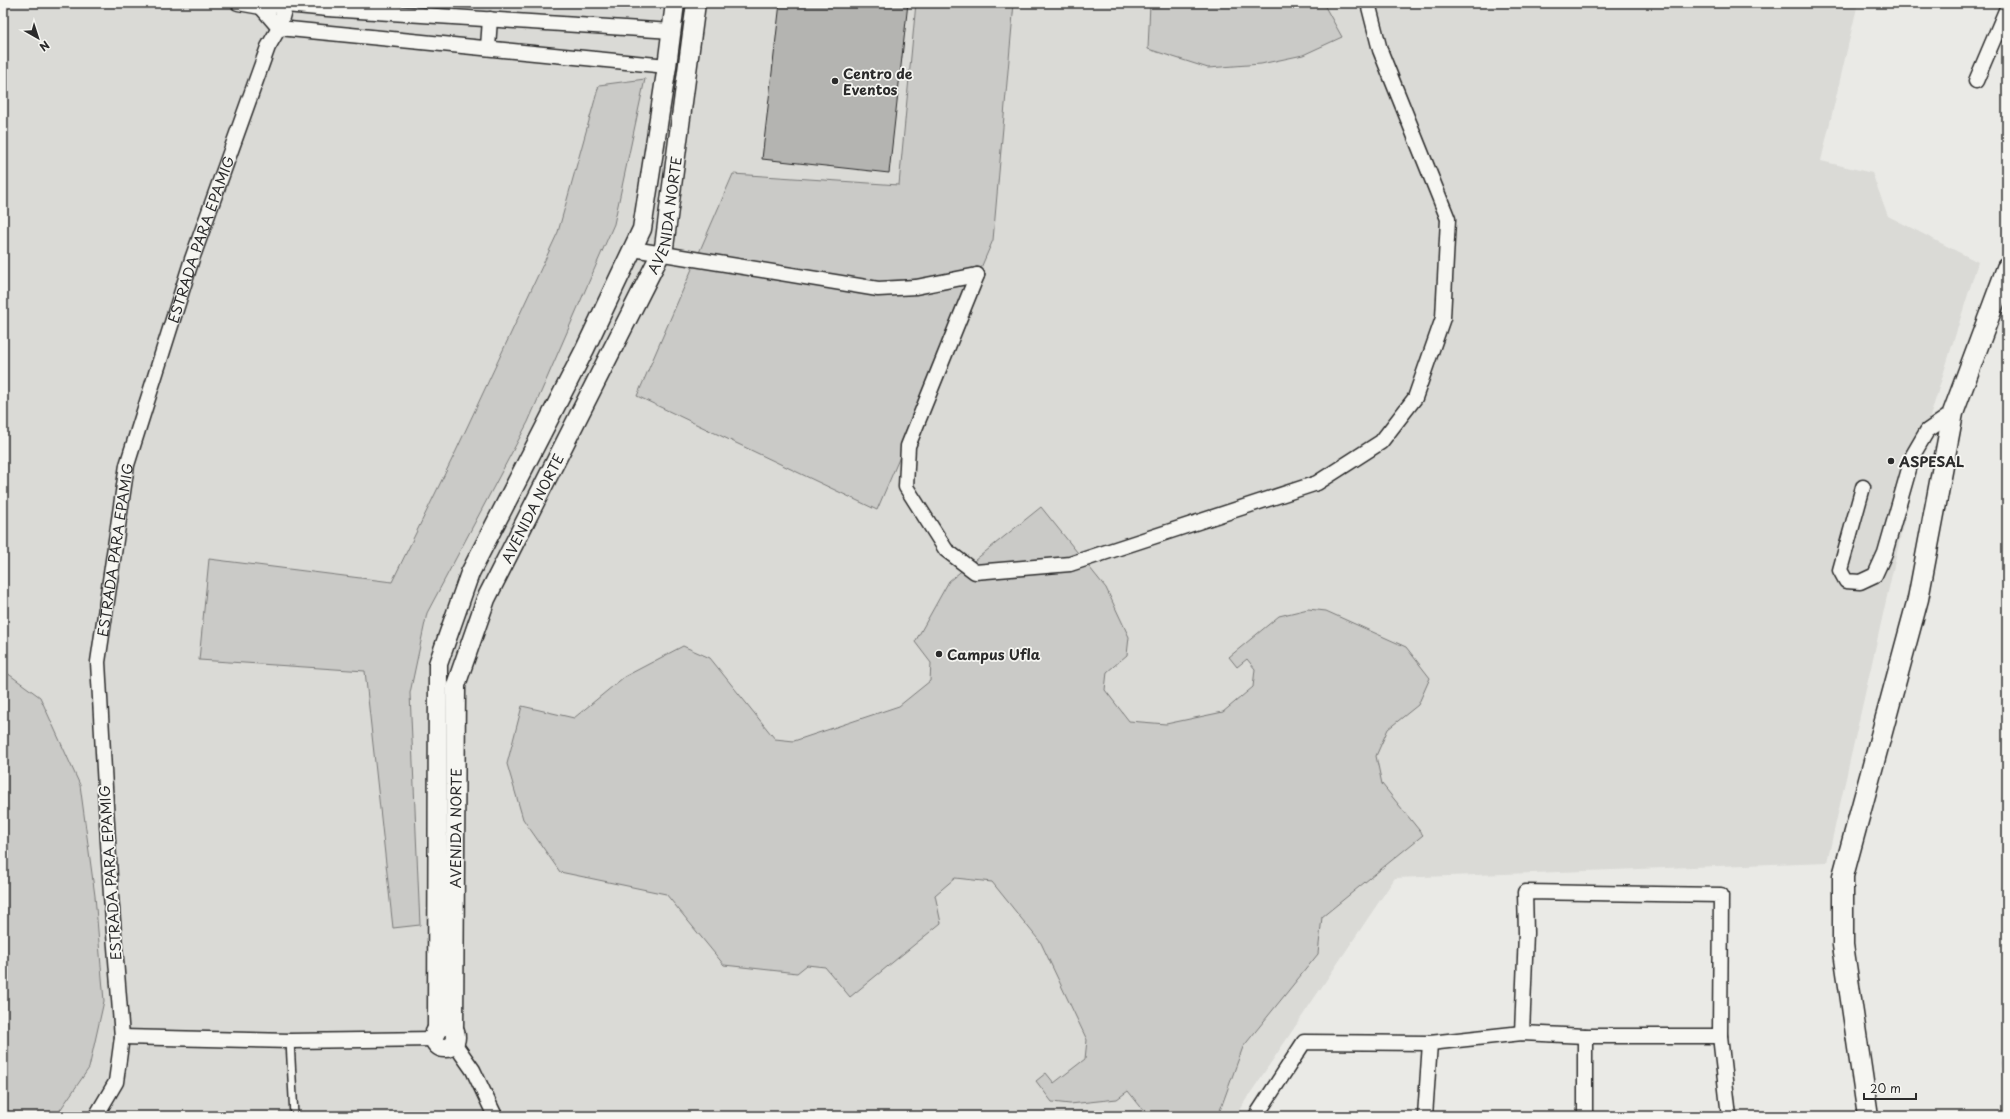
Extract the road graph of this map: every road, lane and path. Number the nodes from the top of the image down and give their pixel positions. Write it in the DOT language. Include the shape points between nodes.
graph roads {
  1 [pos="238,3"];
  2 [pos="674,3"];
  3 [pos="696,3"];
  4 [pos="1368,3"];
  5 [pos="286,4"];
  6 [pos="262,7"];
  7 [pos="2007,8"];
  8 [pos="490,19"];
  9 [pos="279,28"];
  10 [pos="672,31"];
  11 [pos="488,47"];
  12 [pos="667,66"];
  13 [pos="1976,81"];
  14 [pos="632,249"];
  15 [pos="660,254"];
  16 [pos="2007,268"];
  17 [pos="1953,413"];
  18 [pos="1862,487"];
  19 [pos="1522,1033"];
  20 [pos="445,1036"];
  21 [pos="1585,1036"];
  22 [pos="1720,1036"];
  23 [pos="122,1037"];
  24 [pos="290,1041"];
  25 [pos="1430,1043"];
  26 [pos="96,1116"];
  27 [pos="294,1116"];
  28 [pos="495,1116"];
  29 [pos="1256,1116"];
  30 [pos="1425,1116"];
  31 [pos="1585,1116"];
  32 [pos="1729,1116"];
  33 [pos="1868,1116"];
  1 -- 6 [label="street"];
  2 -- 10 [label="street, AVENIDA NORTE"];
  3 -- 15 [label="street, AVENIDA NORTE" via="664,246"];
  4 -- 15 [label="street" via="1380,50 1448,219 1443,318 1415,398 1381,442 1317,483 1070,564 975,572 946,550 906,487 908,446 977,275 916,287 878,289"];
  5 -- 6 [label="street"];
  5 -- 8 [label="street"];
  5 -- 9 [label="street, ESTRADA PARA EPAMIG"];
  6 -- 9 [label="street"];
  7 -- 13 [label="street"];
  8 -- 10 [label="street"];
  8 -- 11 [label="street"];
  9 -- 11 [label="street"];
  9 -- 23 [label="street, ESTRADA PARA EPAMIG" via="268,47 192,259 127,465 98,662"];
  10 -- 12 [label="street, AVENIDA NORTE"];
  11 -- 12 [label="street"];
  12 -- 14 [label="street, AVENIDA NORTE" via="642,230"];
  14 -- 15 [label="street"];
  14 -- 20 [label="street, AVENIDA NORTE" via="585,349 470,573 438,664"];
  15 -- 20 [label="street, AVENIDA NORTE" via="486,599 456,685"];
  16 -- 17 [label="main road"];
  17 -- 18 [label="street" via="1927,431 1913,455 1885,553 1875,575 1860,582 1846,581 1840,570"];
  17 -- 33 [label="main road" via="1918,599 1843,876 1843,945"];
  19 -- 21 [label="street"];
  19 -- 22 [label="street" via="1525,892 1721,895"];
  19 -- 25 [label="street"];
  20 -- 24 [label="street"];
  20 -- 28 [label="street" via="473,1070"];
  21 -- 22 [label="street"];
  21 -- 31 [label="street"];
  22 -- 32 [label="street"];
  23 -- 24 [label="street"];
  23 -- 26 [label="street, ESTRADA PARA EPAMIG" via="116,1082"];
  24 -- 27 [label="lane"];
  25 -- 29 [label="street" via="1304,1042"];
  25 -- 30 [label="street"];
}
